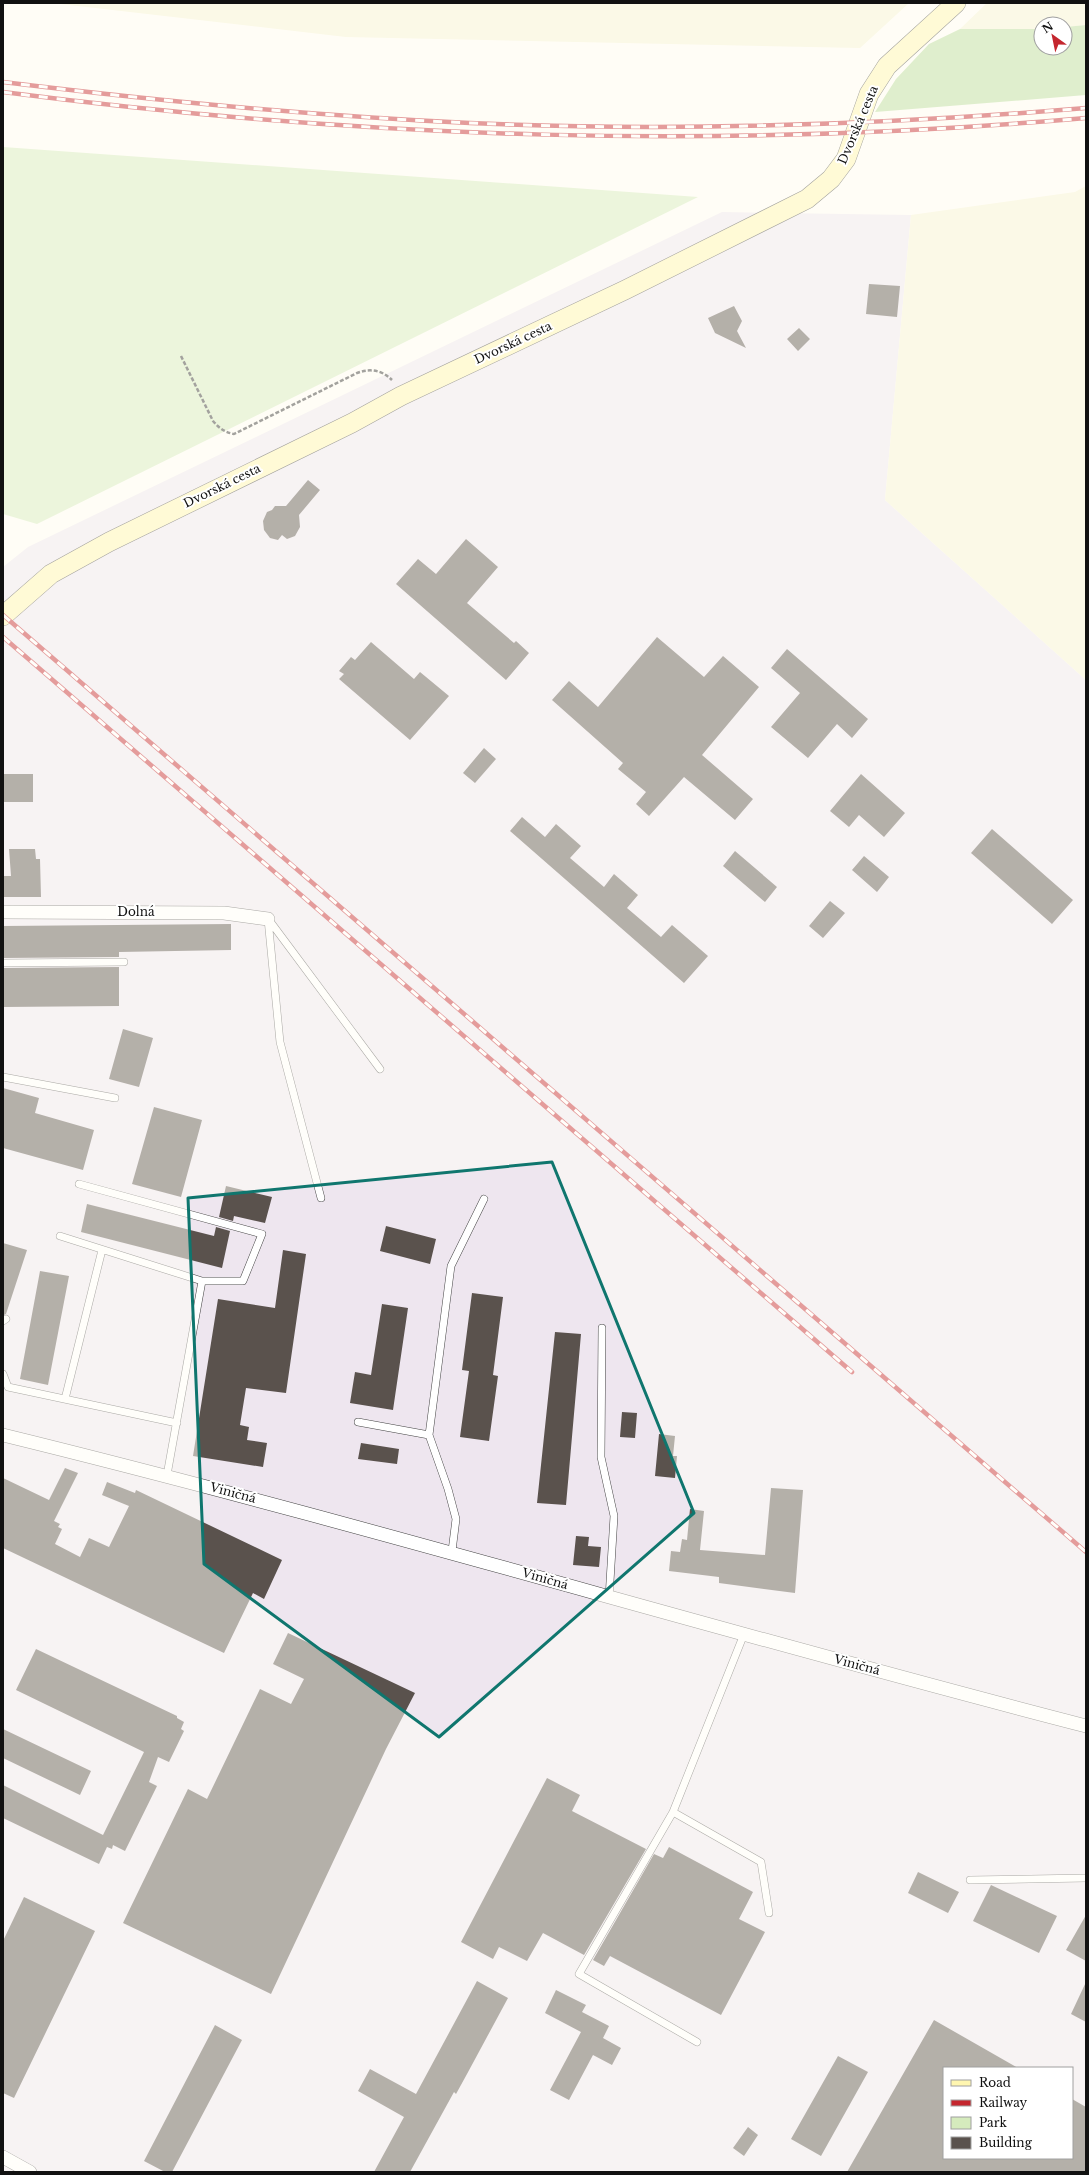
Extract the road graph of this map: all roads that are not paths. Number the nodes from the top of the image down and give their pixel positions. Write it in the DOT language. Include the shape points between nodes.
graph roads {
  1 [pos="956,3"];
  2 [pos="3,616"];
  3 [pos="3,912"];
  4 [pos="268,920"];
  5 [pos="124,962"];
  6 [pos="3,963"];
  7 [pos="380,1069"];
  8 [pos="3,1077"];
  9 [pos="115,1098"];
  10 [pos="79,1184"];
  11 [pos="321,1198"];
  12 [pos="484,1199"];
  13 [pos="60,1236"];
  14 [pos="102,1250"];
  15 [pos="202,1281"];
  16 [pos="602,1328"];
  17 [pos="3,1374"];
  18 [pos="65,1399"];
  19 [pos="358,1422"];
  20 [pos="177,1423"];
  21 [pos="3,1435"];
  22 [pos="429,1435"];
  23 [pos="167,1475"];
  24 [pos="452,1552"];
  25 [pos="609,1598"];
  26 [pos="744,1634"];
  27 [pos="1086,1726"];
  28 [pos="673,1812"];
  29 [pos="1086,1878"];
  30 [pos="970,1880"];
  31 [pos="769,1913"];
  32 [pos="697,2042"];
  33 [pos="3,2157"];
  34 [pos="30,2172"];
  1 -- 2 [label="street, Dvorská cesta" via="887,66 870,94 840,170 820,189 790,208 402,396 75,560 30,591"];
  3 -- 4 [label="street, Dolná" via="224,913"];
  4 -- 7 [label="lane"];
  4 -- 11 [label="lane" via="280,1042"];
  5 -- 6 [label="lane"];
  8 -- 9 [label="lane"];
  10 -- 15 [label="lane" via="262,1234 243,1281"];
  12 -- 22 [label="lane" via="451,1266"];
  13 -- 14 [label="lane"];
  14 -- 15 [label="lane"];
  14 -- 18 [label="lane"];
  15 -- 20 [label="lane"];
  16 -- 25 [label="lane" via="601,1456 614,1516"];
  17 -- 18 [label="lane" via="8,1387"];
  18 -- 20 [label="lane"];
  19 -- 22 [label="lane"];
  20 -- 23 [label="lane"];
  21 -- 23 [label="street, Viničná"];
  22 -- 24 [label="lane" via="456,1519"];
  23 -- 24 [label="street, Viničná"];
  24 -- 25 [label="street, Viničná"];
  25 -- 26 [label="street, Viničná"];
  26 -- 27 [label="street, Viničná"];
  26 -- 28 [label="lane"];
  28 -- 31 [label="lane" via="761,1862"];
  28 -- 32 [label="lane" via="580,1974"];
  29 -- 30 [label="lane"];
  33 -- 34 [label="street"];
}
